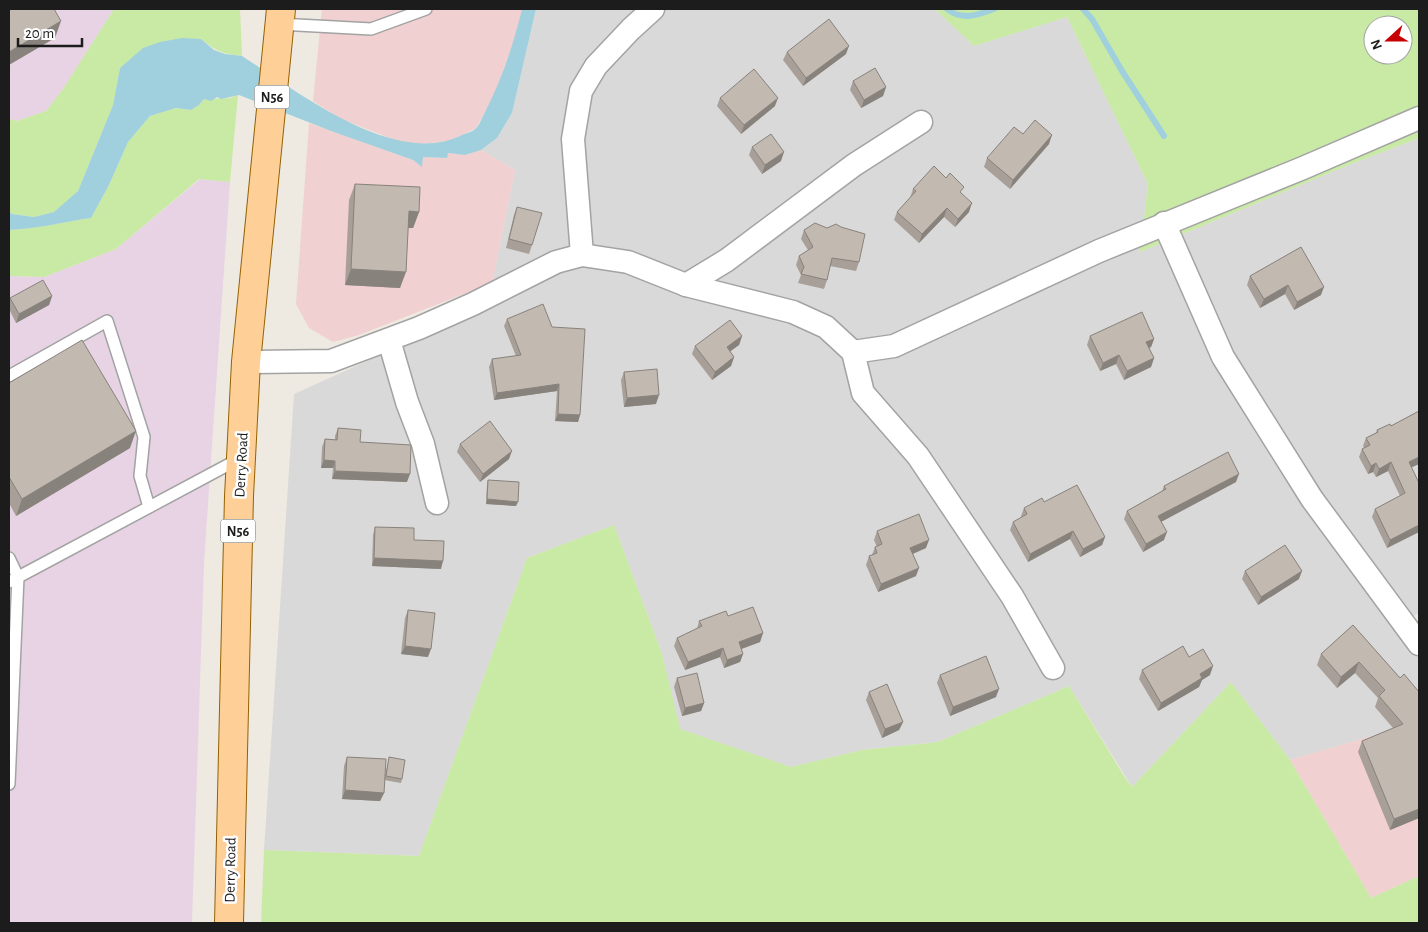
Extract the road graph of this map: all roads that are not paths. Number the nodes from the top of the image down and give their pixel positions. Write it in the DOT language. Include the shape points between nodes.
graph roads {
  1 [pos="426,9"];
  2 [pos="653,9"];
  3 [pos="280,16"];
  4 [pos="1419,118"];
  5 [pos="921,122"];
  6 [pos="1164,223"];
  7 [pos="582,255"];
  8 [pos="686,285"];
  9 [pos="389,340"];
  10 [pos="853,352"];
  11 [pos="246,362"];
  12 [pos="9,376"];
  13 [pos="242,457"];
  14 [pos="437,503"];
  15 [pos="149,507"];
  16 [pos="9,558"];
  17 [pos="14,580"];
  18 [pos="1419,644"];
  19 [pos="1052,668"];
  20 [pos="9,784"];
  21 [pos="229,923"];
  1 -- 3 [label="lane" via="371,29"];
  2 -- 7 [label="street" via="596,66 581,91 572,139"];
  3 -- 11 [label="main road, Derry Road / N56"];
  4 -- 6 [label="street"];
  5 -- 8 [label="street" via="854,165 727,260"];
  6 -- 10 [label="street" via="894,346"];
  6 -- 18 [label="street" via="1223,357 1312,499"];
  7 -- 8 [label="street" via="628,262"];
  7 -- 9 [label="street" via="556,262 473,304"];
  8 -- 10 [label="street" via="793,312 826,327"];
  9 -- 11 [label="street" via="331,362"];
  9 -- 14 [label="street" via="423,444"];
  10 -- 19 [label="street" via="863,393 918,456 1012,596"];
  11 -- 13 [label="main road, Derry Road / N56"];
  12 -- 15 [label="lane" via="106,321 144,437 140,476"];
  13 -- 15 [label="lane"];
  13 -- 21 [label="main road, Derry Road / N56"];
  15 -- 17 [label="lane"];
  16 -- 17 [label="lane"];
  17 -- 20 [label="lane"];
}
